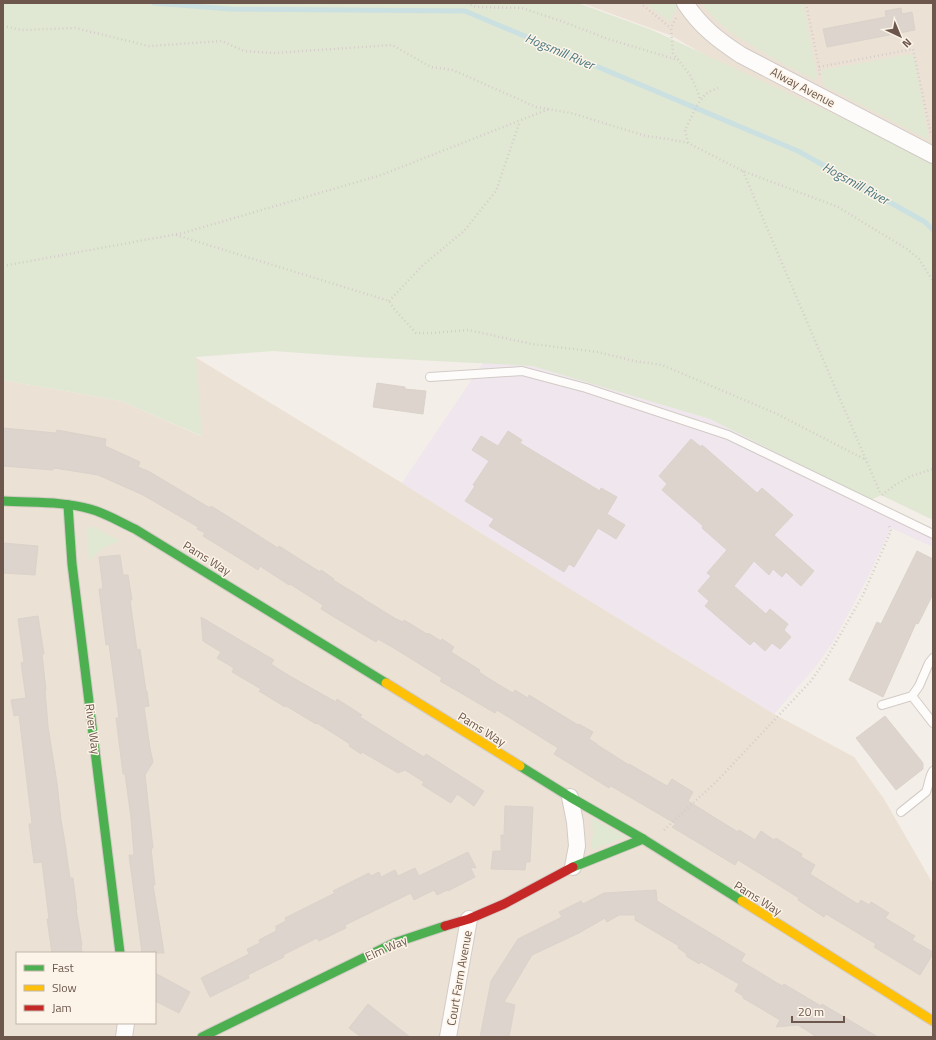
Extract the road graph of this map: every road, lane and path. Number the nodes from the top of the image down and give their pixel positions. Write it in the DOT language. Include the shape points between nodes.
graph roads {
  1 [pos="467,3"];
  2 [pos="640,3"];
  3 [pos="806,3"];
  4 [pos="681,9"];
  5 [pos="3,26"];
  6 [pos="671,28"];
  7 [pos="678,60"];
  8 [pos="819,67"];
  9 [pos="718,88"];
  10 [pos="815,94"];
  11 [pos="700,100"];
  12 [pos="550,109"];
  13 [pos="520,121"];
  14 [pos="688,143"];
  15 [pos="931,154"];
  16 [pos="743,171"];
  17 [pos="176,235"];
  18 [pos="3,266"];
  19 [pos="933,281"];
  20 [pos="389,301"];
  21 [pos="430,377"];
  22 [pos="866,460"];
  23 [pos="933,469"];
  24 [pos="881,495"];
  25 [pos="888,498"];
  26 [pos="3,501"];
  27 [pos="68,505"];
  28 [pos="882,509"];
  29 [pos="933,534"];
  30 [pos="933,658"];
  31 [pos="912,696"];
  32 [pos="882,704"];
  33 [pos="933,723"];
  34 [pos="933,771"];
  35 [pos="570,797"];
  36 [pos="901,812"];
  37 [pos="646,842"];
  38 [pos="573,867"];
  39 [pos="469,920"];
  40 [pos="120,952"];
  41 [pos="933,1021"];
  42 [pos="126,1024"];
  43 [pos="124,1037"];
  44 [pos="202,1037"];
  45 [pos="448,1037"];
  1 -- 7 [label="path" via="476,7 522,8"];
  2 -- 6 [label="path"];
  3 -- 8 [label="path"];
  4 -- 6 [label="path"];
  4 -- 10 [label="street, Alway Avenue" via="691,12 705,28 741,55"];
  5 -- 12 [label="path" via="22,30 75,28 149,46 222,41 244,51 274,53 392,45 432,67 453,70 536,107"];
  6 -- 7 [label="path" via="673,53"];
  7 -- 11 [label="path" via="690,75"];
  8 -- 10 [label="path" via="820,84"];
  8 -- 15 [label="path" via="913,50 931,138"];
  9 -- 11 [label="path"];
  10 -- 15 [label="street, Alway Avenue"];
  11 -- 14 [label="path" via="685,130"];
  12 -- 13 [label="path"];
  12 -- 14 [label="path" via="572,113 646,136"];
  13 -- 17 [label="path" via="381,175"];
  13 -- 20 [label="path" via="496,191 464,232 422,266"];
  14 -- 16 [label="path"];
  16 -- 19 [label="path" via="838,207 907,249 919,260"];
  16 -- 22 [label="path"];
  17 -- 18 [label="path"];
  17 -- 20 [label="path"];
  20 -- 22 [label="path" via="416,333 468,330 532,344 598,352 662,365 775,414"];
  21 -- 28 [label="lane" via="522,371 586,388 728,435"];
  22 -- 24 [label="path"];
  23 -- 24 [label="path" via="911,476"];
  24 -- 25 [label="path"];
  24 -- 28 [label="path"];
  26 -- 27 [label="street, Pams Way"];
  27 -- 35 [label="street, Pams Way" via="89,509 135,529"];
  27 -- 40 [label="street, River Way" via="72,564"];
  28 -- 29 [label="lane"];
  28 -- 37 [label="path" via="891,531 863,595 811,681 716,782"];
  30 -- 31 [label="lane"];
  31 -- 32 [label="lane"];
  31 -- 33 [label="lane"];
  34 -- 36 [label="lane" via="926,792"];
  35 -- 37 [label="street, Pams Way"];
  35 -- 38 [label="street" via="576,840"];
  37 -- 38 [label="street, Elm Way"];
  37 -- 41 [label="street, Pams Way"];
  38 -- 39 [label="street, Elm Way"];
  39 -- 44 [label="street, Elm Way" via="394,943"];
  39 -- 45 [label="street, Court Farm Avenue"];
  42 -- 43 [label="street"];
}
